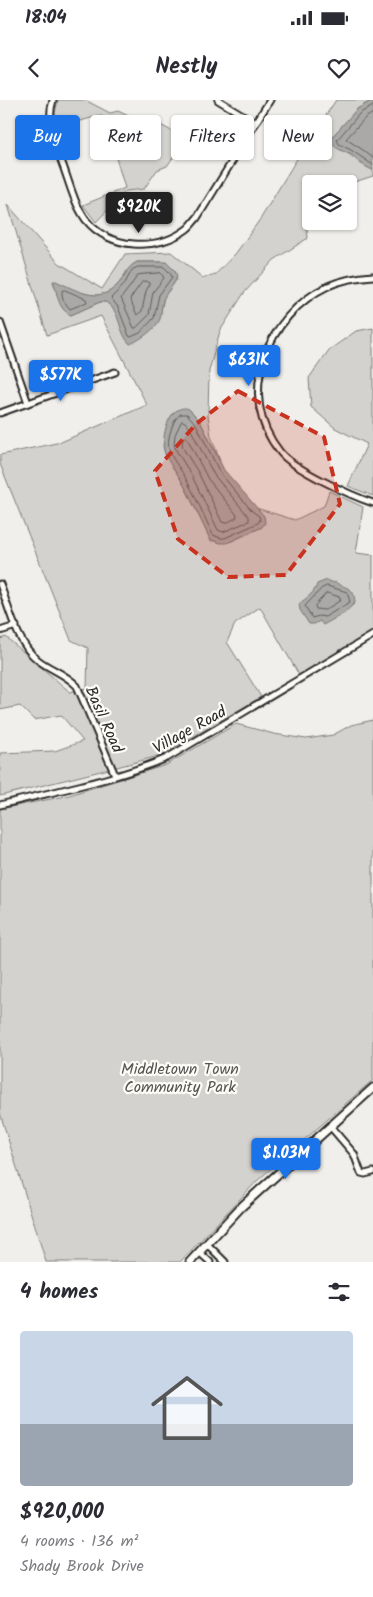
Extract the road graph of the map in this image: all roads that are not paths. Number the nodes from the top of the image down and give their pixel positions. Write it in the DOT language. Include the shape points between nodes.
graph roads {
  1 [pos="53,100"];
  2 [pos="218,100"];
  3 [pos="270,100"];
  4 [pos="256,123"];
  5 [pos="373,276"];
  6 [pos="0,322"];
  7 [pos="116,372"];
  8 [pos="28,403"];
  9 [pos="0,413"];
  10 [pos="373,503"];
  11 [pos="0,584"];
  12 [pos="16,626"];
  13 [pos="0,631"];
  14 [pos="373,635"];
  15 [pos="115,775"];
  16 [pos="0,805"];
  17 [pos="373,1088"];
  18 [pos="330,1126"];
  19 [pos="373,1172"];
  20 [pos="207,1244"];
  21 [pos="199,1252"];
  22 [pos="190,1262"];
  23 [pos="210,1262"];
  24 [pos="225,1262"];
  1 -- 4 [label="street" via="52,134 86,220 98,232 131,244 150,244 188,228"];
  2 -- 4 [label="street"];
  3 -- 4 [label="street"];
  5 -- 10 [label="street" via="329,286 308,298 290,315 266,353 259,378 258,401 262,420 281,453 294,464"];
  6 -- 8 [label="street"];
  7 -- 8 [label="street"];
  8 -- 9 [label="street"];
  11 -- 12 [label="street, Basil Road"];
  12 -- 13 [label="street"];
  12 -- 15 [label="street, Basil Road" via="22,642 35,657 78,686"];
  14 -- 15 [label="street, Village Road" via="179,751 153,764"];
  15 -- 16 [label="street, Village Road"];
  17 -- 18 [label="main road"];
  18 -- 19 [label="street" via="354,1154 360,1173"];
  18 -- 20 [label="main road" via="240,1208"];
  20 -- 21 [label="main road"];
  20 -- 24 [label="street"];
  21 -- 22 [label="main road"];
  21 -- 23 [label="street"];
}
